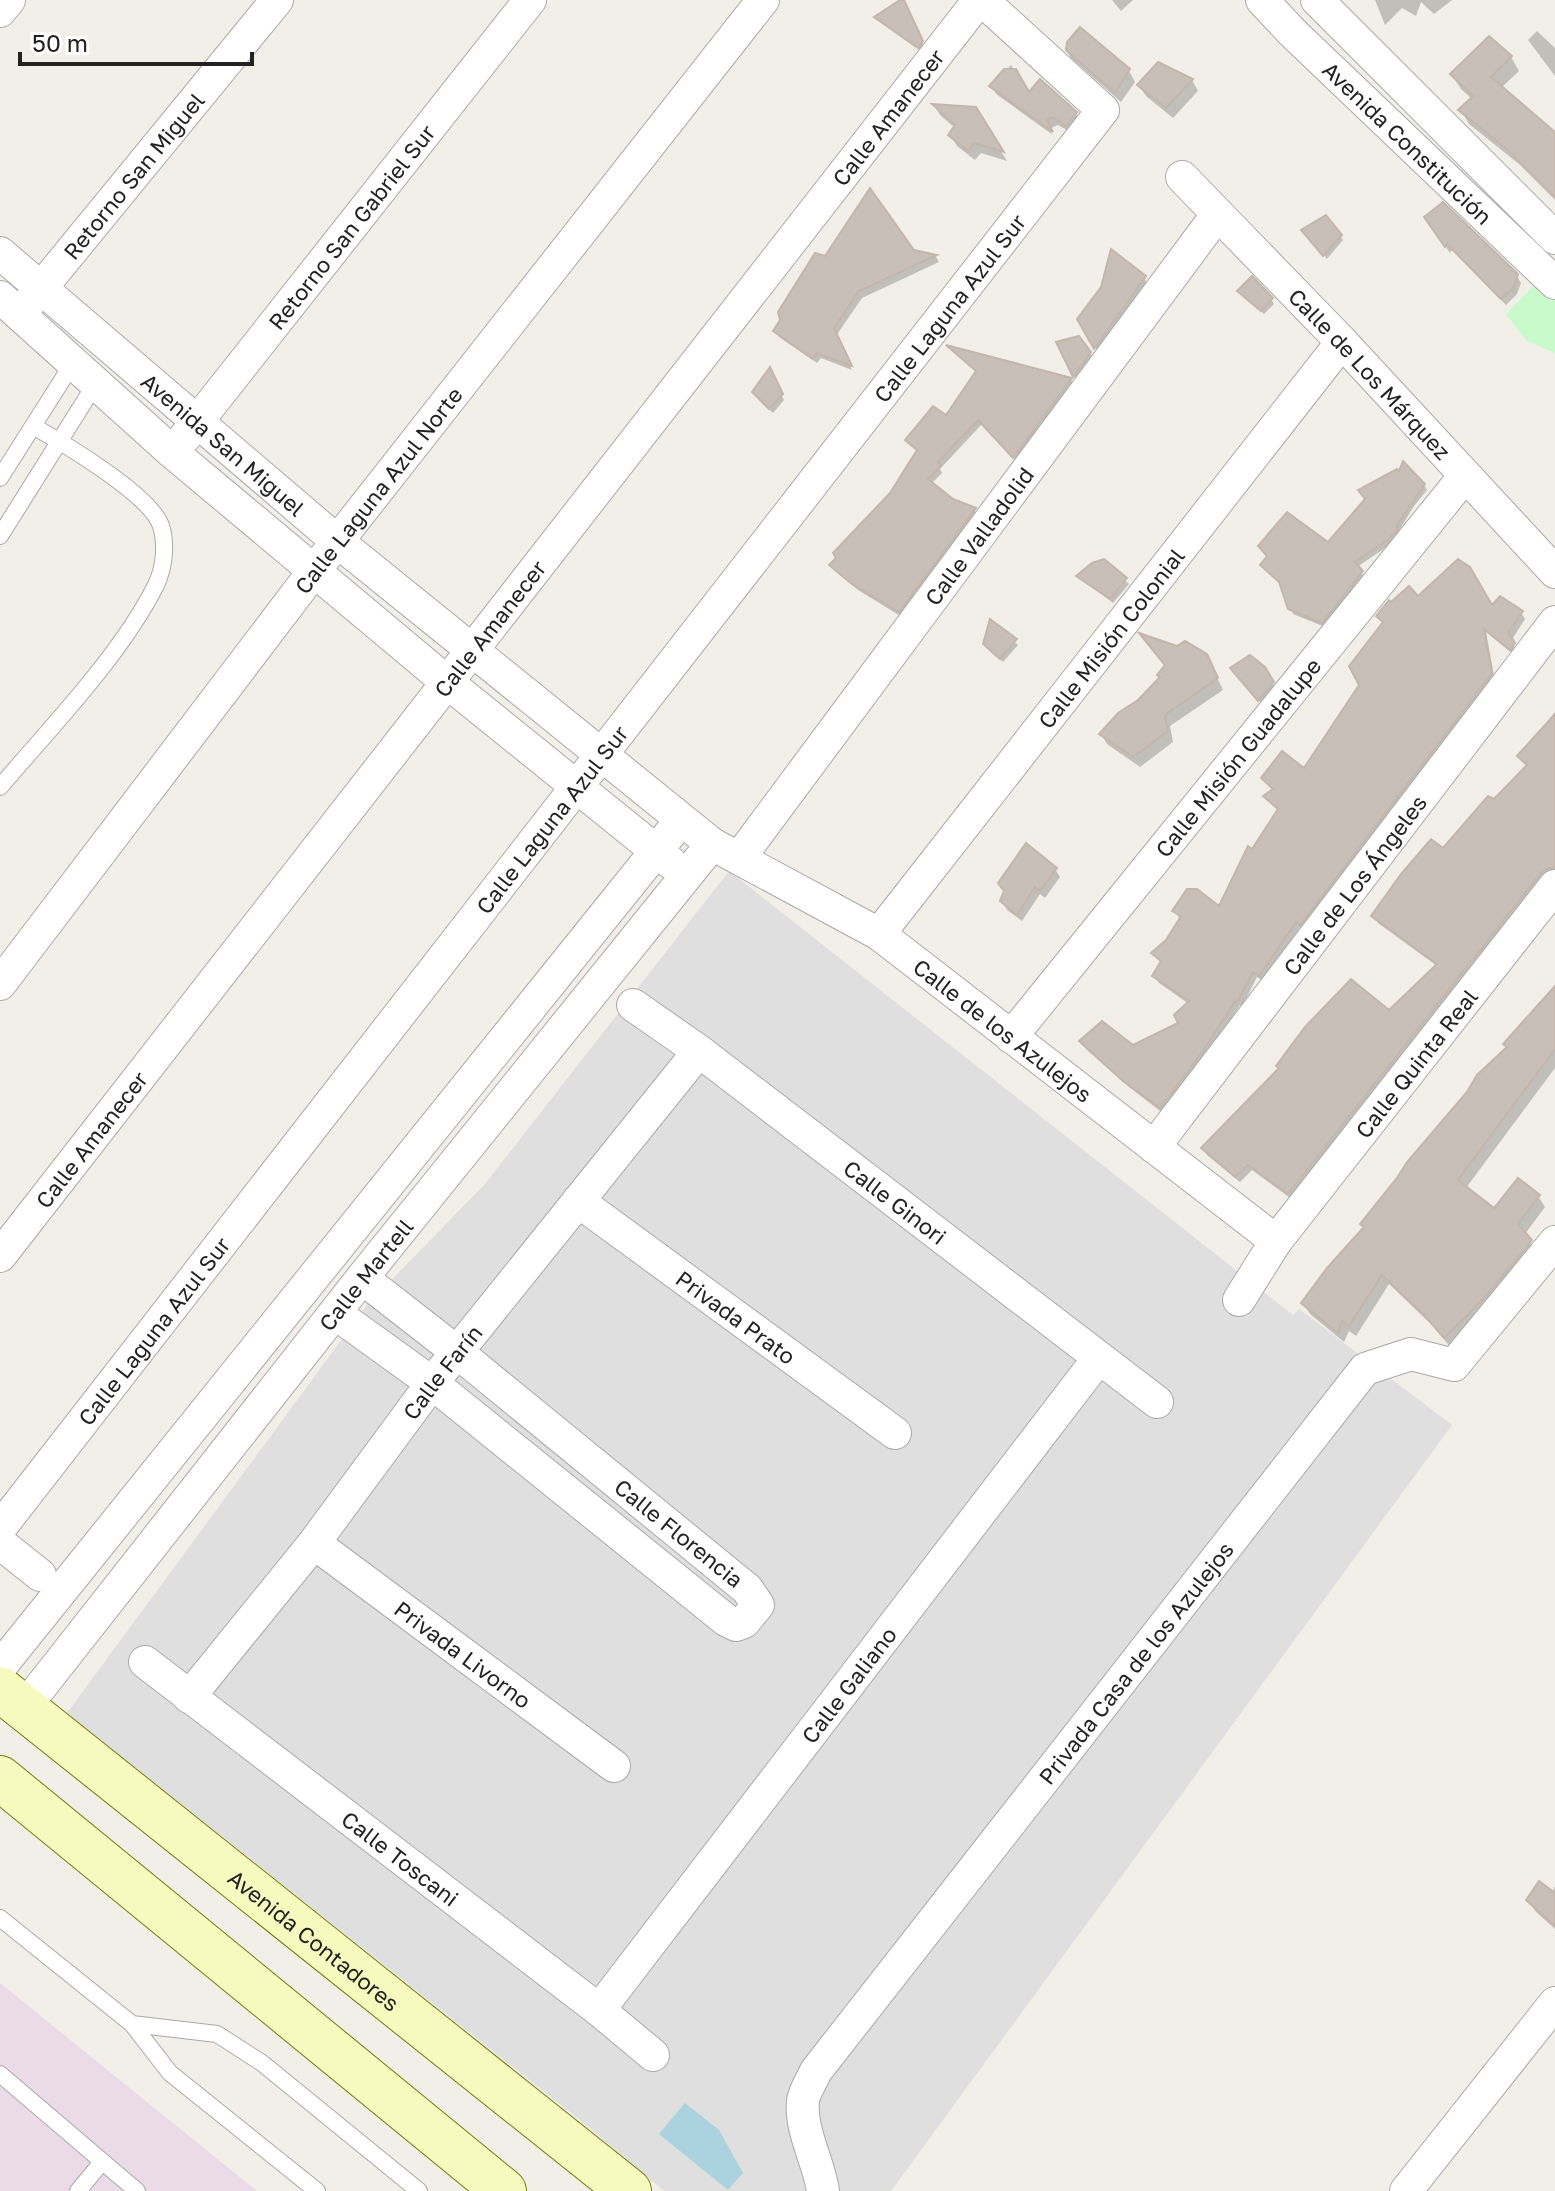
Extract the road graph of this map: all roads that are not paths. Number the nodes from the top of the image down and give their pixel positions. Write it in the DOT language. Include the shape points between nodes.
graph roads {
  1 [pos="9,0"];
  2 [pos="277,0"];
  3 [pos="530,0"];
  4 [pos="763,0"];
  5 [pos="980,0"];
  6 [pos="1262,0"];
  7 [pos="1317,0"];
  8 [pos="0,11"];
  9 [pos="1450,132"];
  10 [pos="1423,157"];
  11 [pos="1182,177"];
  12 [pos="1217,215"];
  13 [pos="1555,238"];
  14 [pos="0,253"];
  15 [pos="1555,283"];
  16 [pos="41,286"];
  17 [pos="10,306"];
  18 [pos="1342,342"];
  19 [pos="84,373"];
  20 [pos="197,421"];
  21 [pos="33,426"];
  22 [pos="60,441"];
  23 [pos="172,452"];
  24 [pos="1464,477"];
  25 [pos="0,478"];
  26 [pos="0,536"];
  27 [pos="337,541"];
  28 [pos="314,571"];
  29 [pos="1555,572"];
  30 [pos="1555,622"];
  31 [pos="472,651"];
  32 [pos="447,682"];
  33 [pos="601,755"];
  34 [pos="0,787"];
  35 [pos="576,787"];
  36 [pos="681,820"];
  37 [pos="656,850"];
  38 [pos="726,851"];
  39 [pos="687,875"];
  40 [pos="1555,886"];
  41 [pos="879,934"];
  42 [pos="0,984"];
  43 [pos="633,1005"];
  44 [pos="1011,1037"];
  45 [pos="699,1051"];
  46 [pos="1154,1147"];
  47 [pos="394,1176"];
  48 [pos="426,1200"];
  49 [pos="578,1201"];
  50 [pos="1276,1241"];
  51 [pos="1555,1242"];
  52 [pos="0,1256"];
  53 [pos="362,1278"];
  54 [pos="1239,1300"];
  55 [pos="335,1313"];
  56 [pos="261,1342"];
  57 [pos="457,1352"];
  58 [pos="1098,1359"];
  59 [pos="294,1365"];
  60 [pos="432,1383"];
  61 [pos="1157,1402"];
  62 [pos="895,1433"];
  63 [pos="611,1478"];
  64 [pos="589,1510"];
  65 [pos="0,1528"];
  66 [pos="0,1543"];
  67 [pos="314,1543"];
  68 [pos="40,1575"];
  69 [pos="145,1662"];
  70 [pos="0,1667"];
  71 [pos="189,1697"];
  72 [pos="12,1698"];
  73 [pos="614,1766"];
  74 [pos="0,1778"];
  75 [pos="0,1918"];
  76 [pos="1555,2003"];
  77 [pos="599,2010"];
  78 [pos="132,2024"];
  79 [pos="653,2055"];
  80 [pos="0,2074"];
  81 [pos="102,2162"];
  82 [pos="816,2185"];
  83 [pos="78,2191"];
  84 [pos="137,2191"];
  85 [pos="317,2191"];
  86 [pos="419,2191"];
  87 [pos="504,2191"];
  88 [pos="629,2191"];
  89 [pos="1406,2191"];
  1 -- 8 [label="street"];
  2 -- 16 [label="street, Retorno San Miguel"];
  3 -- 20 [label="street, Retorno San Gabriel Sur"];
  4 -- 27 [label="street, Calle Laguna Azul Norte"];
  5 -- 31 [label="street, Calle Amanecer"];
  5 -- 33 [label="street, Calle Laguna Azul Sur" via="1103,110"];
  6 -- 10 [label="street, Avenida Constitución"];
  7 -- 9 [label="street, Avenida Constitución"];
  9 -- 10 [label="street"];
  9 -- 13 [label="street, Avenida Constitución"];
  10 -- 15 [label="street, Avenida Constitución"];
  11 -- 12 [label="street, Calle de Los Márquez"];
  12 -- 18 [label="street, Calle de Los Márquez"];
  12 -- 38 [label="street, Calle Valladolid"];
  14 -- 16 [label="street, Avenida San Miguel"];
  16 -- 17 [label="street, Retorno San Miguel"];
  16 -- 20 [label="street, Avenida San Miguel"];
  17 -- 19 [label="street, Avenida San Miguel"];
  18 -- 24 [label="street, Calle de Los Márquez"];
  18 -- 41 [label="street, Calle Misión Colonial"];
  19 -- 21 [label="lane"];
  19 -- 22 [label="lane"];
  19 -- 23 [label="street, Avenida San Miguel"];
  20 -- 23 [label="street, Retorno San Gabriel Sur"];
  20 -- 27 [label="street, Avenida San Miguel"];
  21 -- 22 [label="lane"];
  21 -- 25 [label="lane"];
  22 -- 26 [label="lane"];
  22 -- 34 [label="lane" via="139,497 160,524 165,556 156,584 113,652"];
  23 -- 28 [label="street, Avenida San Miguel"];
  24 -- 29 [label="street, Calle de Los Márquez"];
  24 -- 44 [label="street, Calle Misión Guadalupe"];
  27 -- 28 [label="street, Calle Laguna Azul Norte"];
  27 -- 31 [label="street, Avenida San Miguel"];
  28 -- 32 [label="street, Avenida San Miguel"];
  28 -- 42 [label="street, Calle Laguna Azul Norte"];
  30 -- 46 [label="street, Calle de Los Ángeles"];
  31 -- 32 [label="street, Calle Amanecer"];
  31 -- 33 [label="street, Avenida San Miguel"];
  32 -- 35 [label="street, Avenida San Miguel"];
  32 -- 52 [label="street, Calle Amanecer"];
  33 -- 35 [label="street, Calle Laguna Azul Sur"];
  33 -- 36 [label="street, Avenida San Miguel"];
  35 -- 37 [label="street, Avenida San Miguel"];
  35 -- 65 [label="street, Calle Laguna Azul Sur"];
  36 -- 37 [label="street, Calle Martell"];
  36 -- 38 [label="street, Avenida San Miguel"];
  37 -- 39 [label="street, Avenida San Miguel"];
  37 -- 47 [label="street, Calle Martell"];
  38 -- 39 [label="street, Calle Martell"];
  38 -- 41 [label="street, Calle de los Azulejos"];
  39 -- 48 [label="street, Calle Martell"];
  40 -- 50 [label="street, Calle Quinta Real"];
  41 -- 44 [label="street, Calle de los Azulejos"];
  43 -- 45 [label="street, Calle Ginori"];
  44 -- 46 [label="street, Calle de los Azulejos"];
  45 -- 49 [label="street, Calle Farín"];
  45 -- 58 [label="street, Calle Ginori"];
  46 -- 50 [label="street, Calle de los Azulejos"];
  47 -- 48 [label="street"];
  47 -- 56 [label="street, Calle Martell"];
  48 -- 53 [label="street, Calle Martell"];
  49 -- 57 [label="street, Calle Farín"];
  49 -- 62 [label="street, Privada Prato"];
  50 -- 54 [label="street, Calle Quinta Real"];
  51 -- 82 [label="street, Privada Casa de los Azulejos" via="1454,1365 1411,1354 1365,1369 816,2071 802,2100"];
  53 -- 55 [label="street, Calle Martell"];
  53 -- 57 [label="street, Calle Florencia"];
  55 -- 59 [label="street, Calle Martell"];
  55 -- 60 [label="street, Calle Florencia"];
  56 -- 59 [label="street"];
  56 -- 70 [label="street, Calle Martell"];
  57 -- 60 [label="street, Calle Farín"];
  57 -- 63 [label="street, Calle Florencia"];
  58 -- 61 [label="street, Calle Ginori"];
  58 -- 77 [label="street, Calle Galiano"];
  59 -- 72 [label="street, Calle Martell"];
  60 -- 64 [label="street, Calle Florencia"];
  60 -- 67 [label="street, Calle Farín"];
  63 -- 64 [label="street"];
  63 -- 64 [label="street, Calle Florencia" via="747,1589 758,1605 736,1625"];
  66 -- 68 [label="street"];
  67 -- 71 [label="street, Calle Farín"];
  67 -- 73 [label="street, Privada Livorno"];
  69 -- 71 [label="street, Calle Toscani"];
  71 -- 77 [label="street, Calle Toscani"];
  72 -- 88 [label="main road, Avenida Contadores"];
  74 -- 87 [label="main road"];
  75 -- 78 [label="lane"];
  76 -- 89 [label="street"];
  77 -- 79 [label="street, Calle Toscani"];
  78 -- 85 [label="lane" via="170,2073"];
  78 -- 86 [label="lane" via="217,2034 262,2063"];
  80 -- 81 [label="lane"];
  81 -- 83 [label="lane"];
  81 -- 84 [label="lane"];
}
